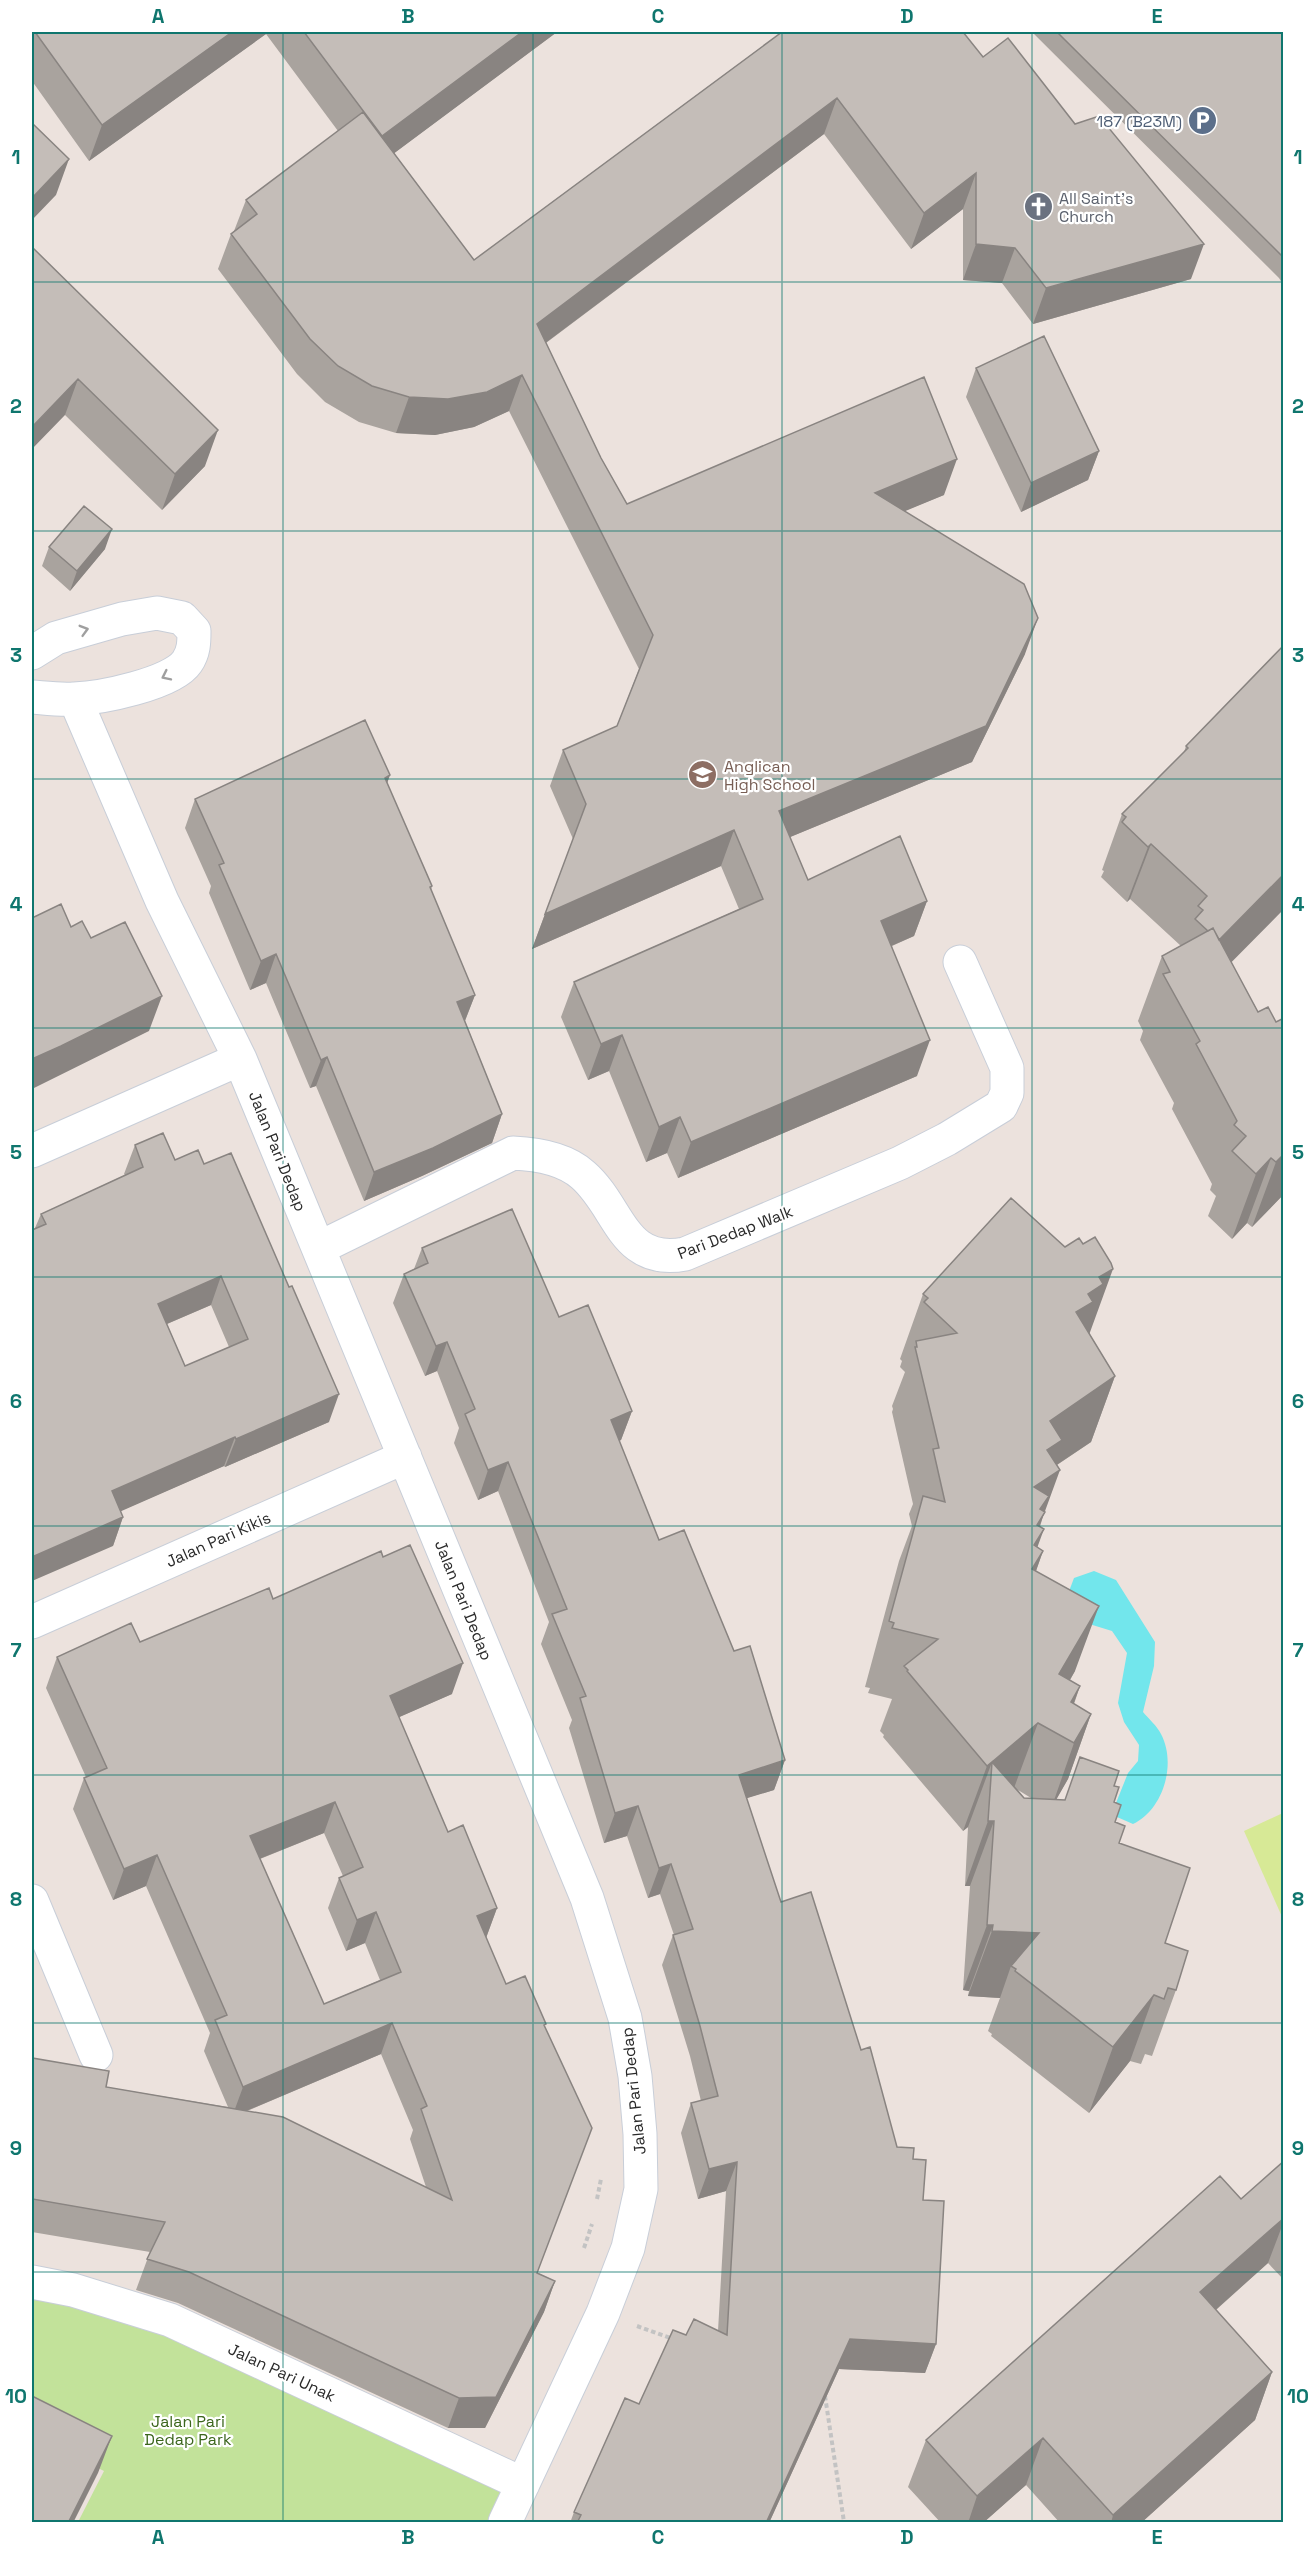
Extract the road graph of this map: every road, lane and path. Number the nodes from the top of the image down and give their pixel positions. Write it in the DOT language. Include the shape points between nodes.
graph roads {
  1 [pos="32,653"];
  2 [pos="32,697"];
  3 [pos="75,699"];
  4 [pos="960,962"];
  5 [pos="240,1059"];
  6 [pos="32,1151"];
  7 [pos="318,1248"];
  8 [pos="405,1457"];
  9 [pos="32,1622"];
  10 [pos="32,1901"];
  11 [pos="96,2055"];
  12 [pos="602,2172"];
  13 [pos="596,2207"];
  14 [pos="593,2218"];
  15 [pos="584,2249"];
  16 [pos="32,2282"];
  17 [pos="603,2313"];
  18 [pos="681,2342"];
  19 [pos="825,2395"];
  20 [pos="523,2484"];
  21 [pos="505,2523"];
  22 [pos="844,2523"];
  1 -- 3 [label="street, one-way" via="56,638 158,613 182,618 194,631 194,648 186,664 166,677"];
  2 -- 3 [label="street"];
  3 -- 5 [label="street, Jalan Pari Dedap" via="162,901"];
  4 -- 7 [label="street, Pari Dedap Walk" via="1007,1068 1007,1094 1001,1106 900,1163 774,1218 670,1257 648,1252 632,1241 594,1186 571,1166 546,1157 513,1153"];
  5 -- 6 [label="street"];
  5 -- 7 [label="street, Jalan Pari Dedap"];
  7 -- 8 [label="street, Jalan Pari Dedap"];
  8 -- 9 [label="street, Jalan Pari Kikis"];
  8 -- 17 [label="street, Jalan Pari Dedap" via="587,1898 626,2018 635,2076 641,2189 628,2248"];
  10 -- 11 [label="street"];
  12 -- 13 [label="path"];
  14 -- 15 [label="path"];
  16 -- 20 [label="street, Jalan Pari Unak" via="170,2320"];
  17 -- 18 [label="path"];
  17 -- 20 [label="street, Jalan Pari Dedap"];
  19 -- 22 [label="path"];
  20 -- 21 [label="street, Jalan Pari Dedap"];
}
